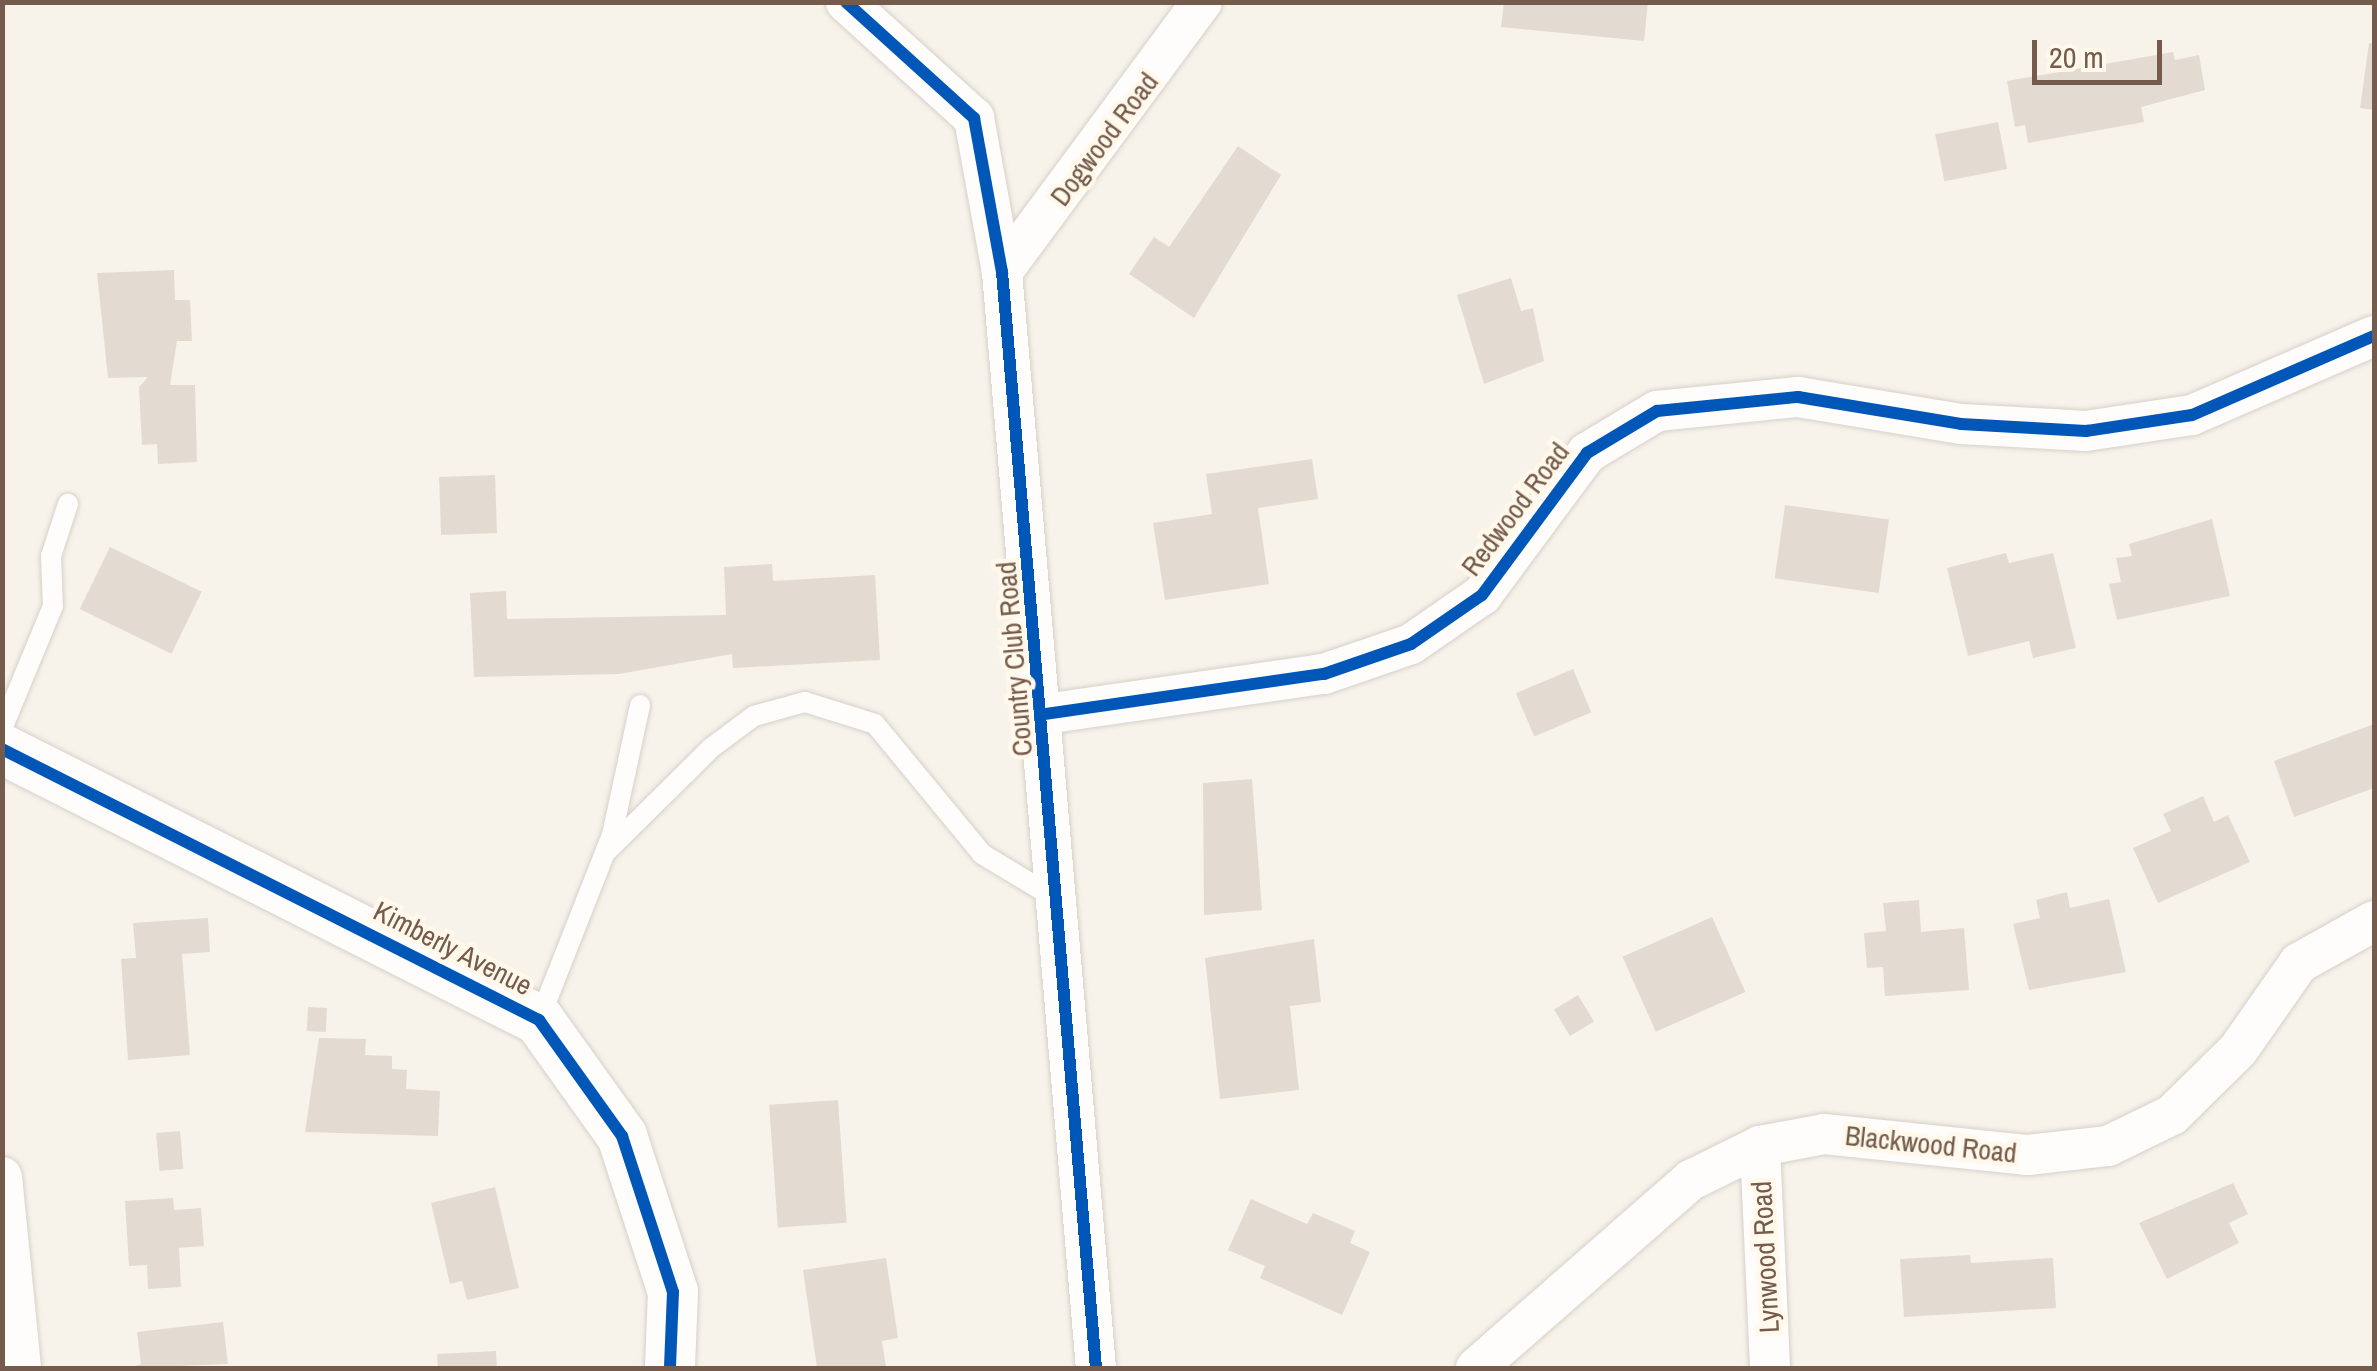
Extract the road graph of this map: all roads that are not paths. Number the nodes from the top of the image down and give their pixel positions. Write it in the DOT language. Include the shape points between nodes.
graph roads {
  1 [pos="846,2"];
  2 [pos="1202,2"];
  3 [pos="1002,272"];
  4 [pos="2374,336"];
  5 [pos="68,504"];
  6 [pos="640,705"];
  7 [pos="1045,714"];
  8 [pos="2,729"];
  9 [pos="2,749"];
  10 [pos="607,851"];
  11 [pos="1060,901"];
  12 [pos="2374,921"];
  13 [pos="539,1020"];
  14 [pos="1760,1146"];
  15 [pos="2,1176"];
  16 [pos="20,1368"];
  17 [pos="670,1368"];
  18 [pos="1096,1368"];
  19 [pos="1476,1368"];
  20 [pos="1770,1368"];
  1 -- 3 [label="street, Country Club Road" via="974,118"];
  2 -- 3 [label="street, Dogwood Road"];
  3 -- 7 [label="street, Country Club Road"];
  4 -- 7 [label="street, Redwood Road" via="2192,414 2086,431 1962,424 1798,397 1657,411 1587,452 1482,595 1411,644 1324,674"];
  5 -- 8 [label="lane" via="52,556 53,606"];
  6 -- 10 [label="lane"];
  7 -- 11 [label="street, Country Club Road"];
  9 -- 13 [label="street, Kimberly Avenue"];
  10 -- 11 [label="lane" via="711,748 754,716 804,702 875,724 982,854"];
  10 -- 13 [label="lane"];
  11 -- 18 [label="street, Country Club Road"];
  12 -- 14 [label="street, Blackwood Road" via="2299,962 2238,1050 2172,1115 2108,1146 2028,1154 1824,1134"];
  13 -- 17 [label="street, Kimberly Avenue" via="622,1136 672,1292"];
  14 -- 19 [label="street, Blackwood Road" via="1690,1180"];
  14 -- 20 [label="street, Lynwood Road"];
  15 -- 16 [label="street"];
}
